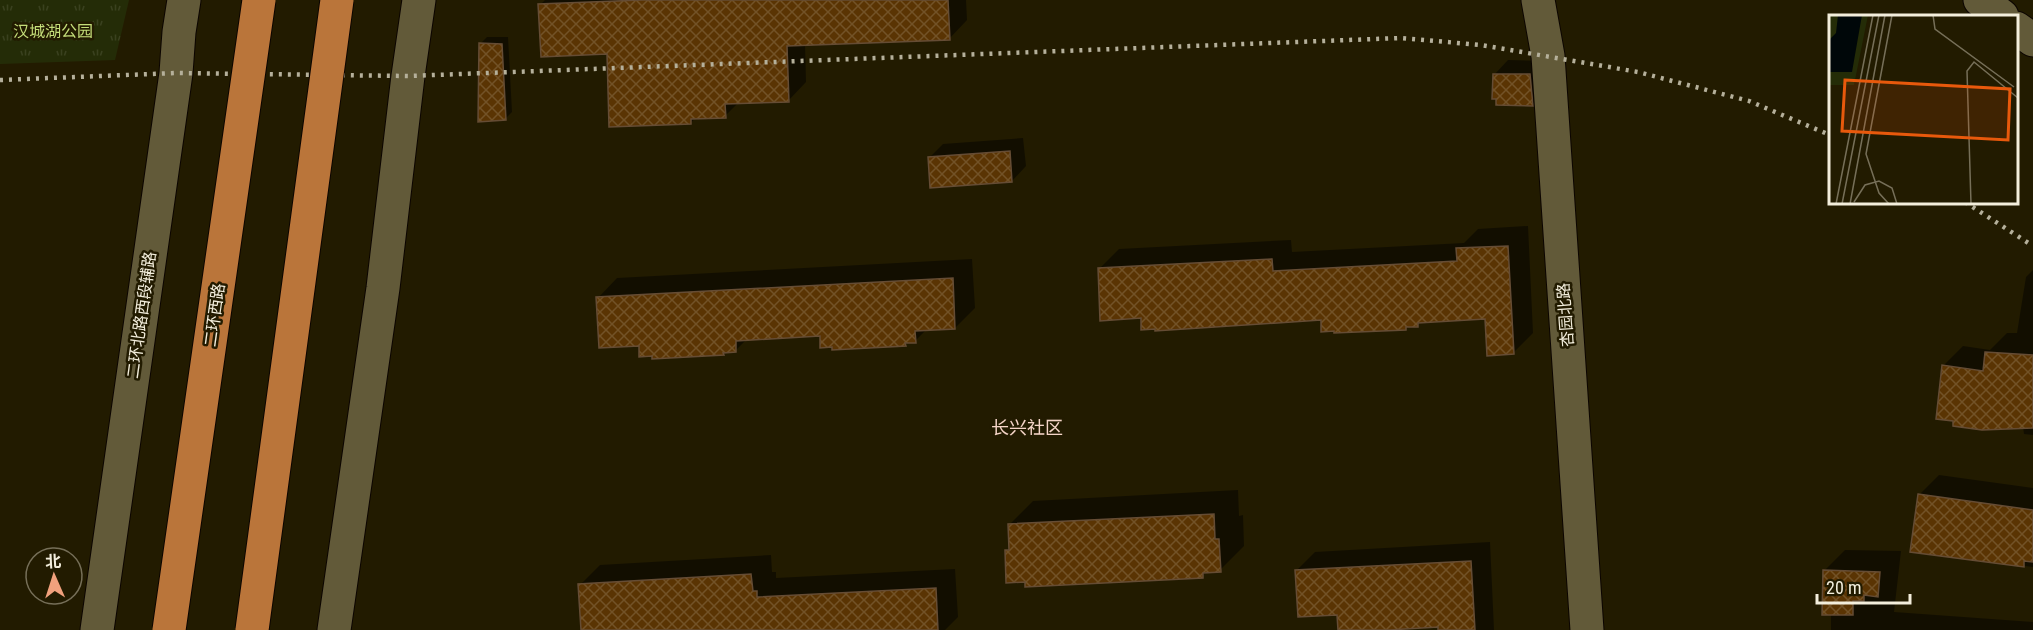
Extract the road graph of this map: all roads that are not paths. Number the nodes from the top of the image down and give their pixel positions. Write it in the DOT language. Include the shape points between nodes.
graph roads {
  1 [pos="184,0"];
  2 [pos="259,0"];
  3 [pos="337,0"];
  4 [pos="419,0"];
  5 [pos="1538,0"];
  6 [pos="1980,0"];
  7 [pos="2001,15"];
  8 [pos="2018,29"];
  9 [pos="2033,40"];
  10 [pos="97,630"];
  11 [pos="168,630"];
  12 [pos="252,630"];
  13 [pos="334,630"];
  14 [pos="1587,630"];
  1 -- 10 [label="main road, 二环北路西段辅路"];
  2 -- 11 [label="highway, 二环西路, bridge"];
  3 -- 12 [label="highway, bridge"];
  4 -- 13 [label="main road"];
  5 -- 14 [label="main road, 杏园北路" via="1548,56"];
  6 -- 7 [label="main road"];
  8 -- 9 [label="main road"];
}
